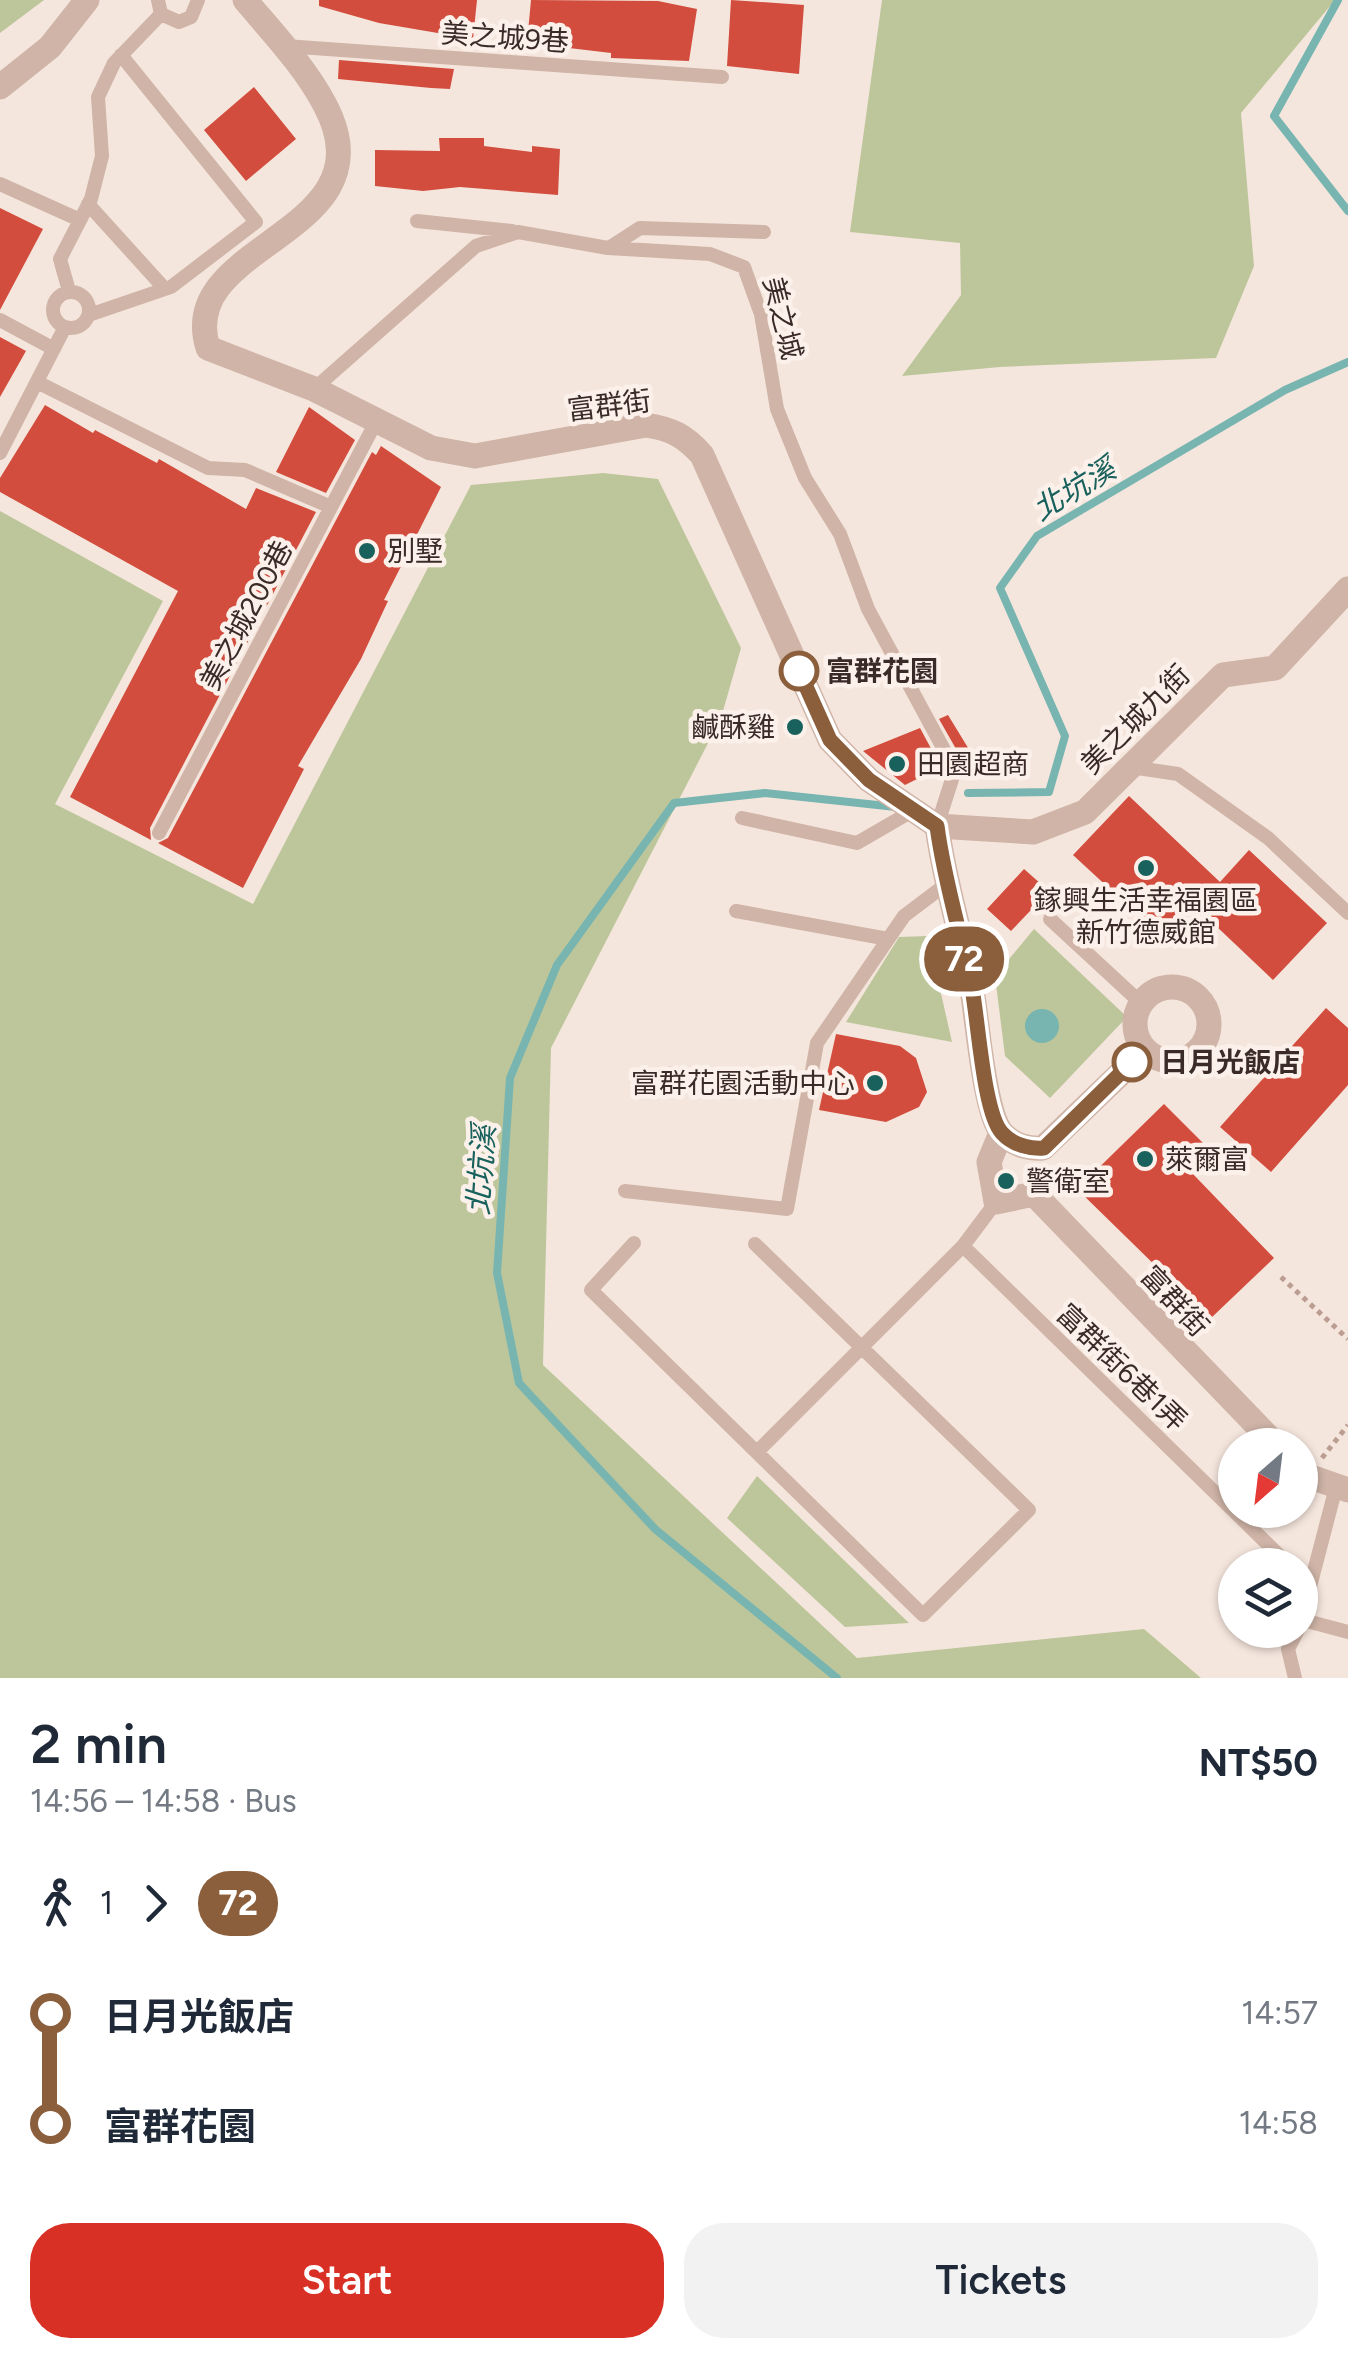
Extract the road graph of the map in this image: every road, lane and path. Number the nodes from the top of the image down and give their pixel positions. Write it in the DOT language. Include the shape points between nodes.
graph roads {
  1 [pos="86,0"];
  2 [pos="198,0"];
  3 [pos="245,0"];
  4 [pos="160,7"];
  5 [pos="284,46"];
  6 [pos="122,54"];
  7 [pos="722,77"];
  8 [pos="0,87"];
  9 [pos="0,184"];
  10 [pos="88,204"];
  11 [pos="80,220"];
  12 [pos="417,221"];
  13 [pos="518,232"];
  14 [pos="764,232"];
  15 [pos="608,248"];
  16 [pos="165,289"];
  17 [pos="69,291"];
  18 [pos="89,316"];
  19 [pos="0,320"];
  20 [pos="65,327"];
  21 [pos="54,348"];
  22 [pos="37,382"];
  23 [pos="314,389"];
  24 [pos="377,420"];
  25 [pos="1,446"];
  26 [pos="331,507"];
  27 [pos="1348,590"];
  28 [pos="1130,767"];
  29 [pos="915,810"];
  30 [pos="742,818"];
  31 [pos="937,826"];
  32 [pos="159,833"];
  33 [pos="944,885"];
  34 [pos="736,911"];
  35 [pos="1348,913"];
  36 [pos="1050,919"];
  37 [pos="888,939"];
  38 [pos="1141,1003"];
  39 [pos="1144,1050"];
  40 [pos="670,1072"];
  41 [pos="808,1090"];
  42 [pos="1002,1133"];
  43 [pos="1028,1149"];
  44 [pos="625,1191"];
  45 [pos="1034,1194"];
  46 [pos="996,1202"];
  47 [pos="634,1243"];
  48 [pos="755,1244"];
  49 [pos="963,1246"];
  50 [pos="1280,1276"];
  51 [pos="1348,1340"];
  52 [pos="862,1347"];
  53 [pos="1348,1425"];
  54 [pos="1260,1428"];
  55 [pos="757,1452"];
  56 [pos="1318,1457"];
  57 [pos="1318,1478"];
  58 [pos="1342,1488"];
  59 [pos="1273,1548"];
  60 [pos="1318,1550"];
  61 [pos="1318,1628"];
  62 [pos="1348,1632"];
  63 [pos="1288,1648"];
  64 [pos="1296,1678"];
  1 -- 8 [label="street" via="50,47"];
  2 -- 4 [label="lane" via="185,20 172,21"];
  3 -- 5 [label="street, 富群街"];
  4 -- 6 [label="lane"];
  5 -- 7 [label="lane, 美之城9巷"];
  5 -- 23 [label="street, 富群街" via="325,104 337,144 334,168 319,205 222,278 200,325 208,348"];
  6 -- 10 [label="lane" via="98,96 102,156"];
  6 -- 16 [label="lane" via="256,222"];
  9 -- 11 [label="lane"];
  10 -- 11 [label="lane"];
  10 -- 16 [label="lane"];
  11 -- 17 [label="lane" via="60,259"];
  12 -- 13 [label="lane, 美之城"];
  13 -- 15 [label="lane, 美之城"];
  13 -- 23 [label="lane" via="476,246"];
  14 -- 15 [label="lane" via="640,228"];
  15 -- 31 [label="lane, 美之城" via="710,254 744,267 761,314 778,409 805,478 840,534 868,609 955,770"];
  16 -- 18 [label="lane"];
  17 -- 18 [label="lane" via="88,302"];
  17 -- 20 [label="lane" via="53,304 54,318"];
  18 -- 20 [label="lane" via="80,326"];
  19 -- 21 [label="lane"];
  20 -- 21 [label="lane"];
  21 -- 22 [label="lane"];
  22 -- 25 [label="lane"];
  22 -- 26 [label="lane" via="208,468 245,470"];
  23 -- 24 [label="street, 富群街"];
  24 -- 26 [label="lane, 美之城200巷"];
  24 -- 29 [label="street, 富群街" via="431,448 474,456 646,425 671,428 689,441 702,455 830,740 869,780"];
  26 -- 32 [label="lane, 美之城200巷"];
  27 -- 28 [label="street, 美之城九街" via="1275,668 1223,675"];
  28 -- 31 [label="street, 美之城九街" via="1085,812 1034,832"];
  28 -- 35 [label="lane" via="1178,774 1268,838"];
  29 -- 30 [label="lane" via="857,843"];
  29 -- 31 [label="street, 富群街"];
  31 -- 33 [label="street"];
  33 -- 37 [label="lane" via="904,916"];
  33 -- 42 [label="street" via="971,982 991,1109"];
  34 -- 37 [label="lane"];
  36 -- 38 [label="lane"];
  37 -- 41 [label="lane" via="817,1043"];
  38 -- 39 [label="street" via="1135,1027"];
  38 -- 39 [label="street" via="1160,989 1185,990 1208,1017 1205,1040 1189,1057 1166,1061"];
  39 -- 43 [label="street" via="1055,1140"];
  40 -- 41 [label="lane"];
  41 -- 44 [label="lane" via="787,1209"];
  42 -- 43 [label="street"];
  42 -- 46 [label="street" via="990,1162"];
  43 -- 45 [label="street"];
  45 -- 46 [label="street"];
  45 -- 54 [label="street, 富群街"];
  46 -- 49 [label="lane"];
  47 -- 55 [label="lane" via="591,1290"];
  48 -- 52 [label="lane"];
  49 -- 52 [label="lane"];
  49 -- 59 [label="lane, 富群街6巷1弄"];
  50 -- 51 [label="path"];
  52 -- 55 [label="lane"];
  52 -- 55 [label="lane" via="1028,1510 971,1568 923,1615"];
  53 -- 56 [label="path"];
  57 -- 58 [label="street"];
  58 -- 60 [label="lane"];
  61 -- 62 [label="lane"];
  63 -- 64 [label="lane"];
}
